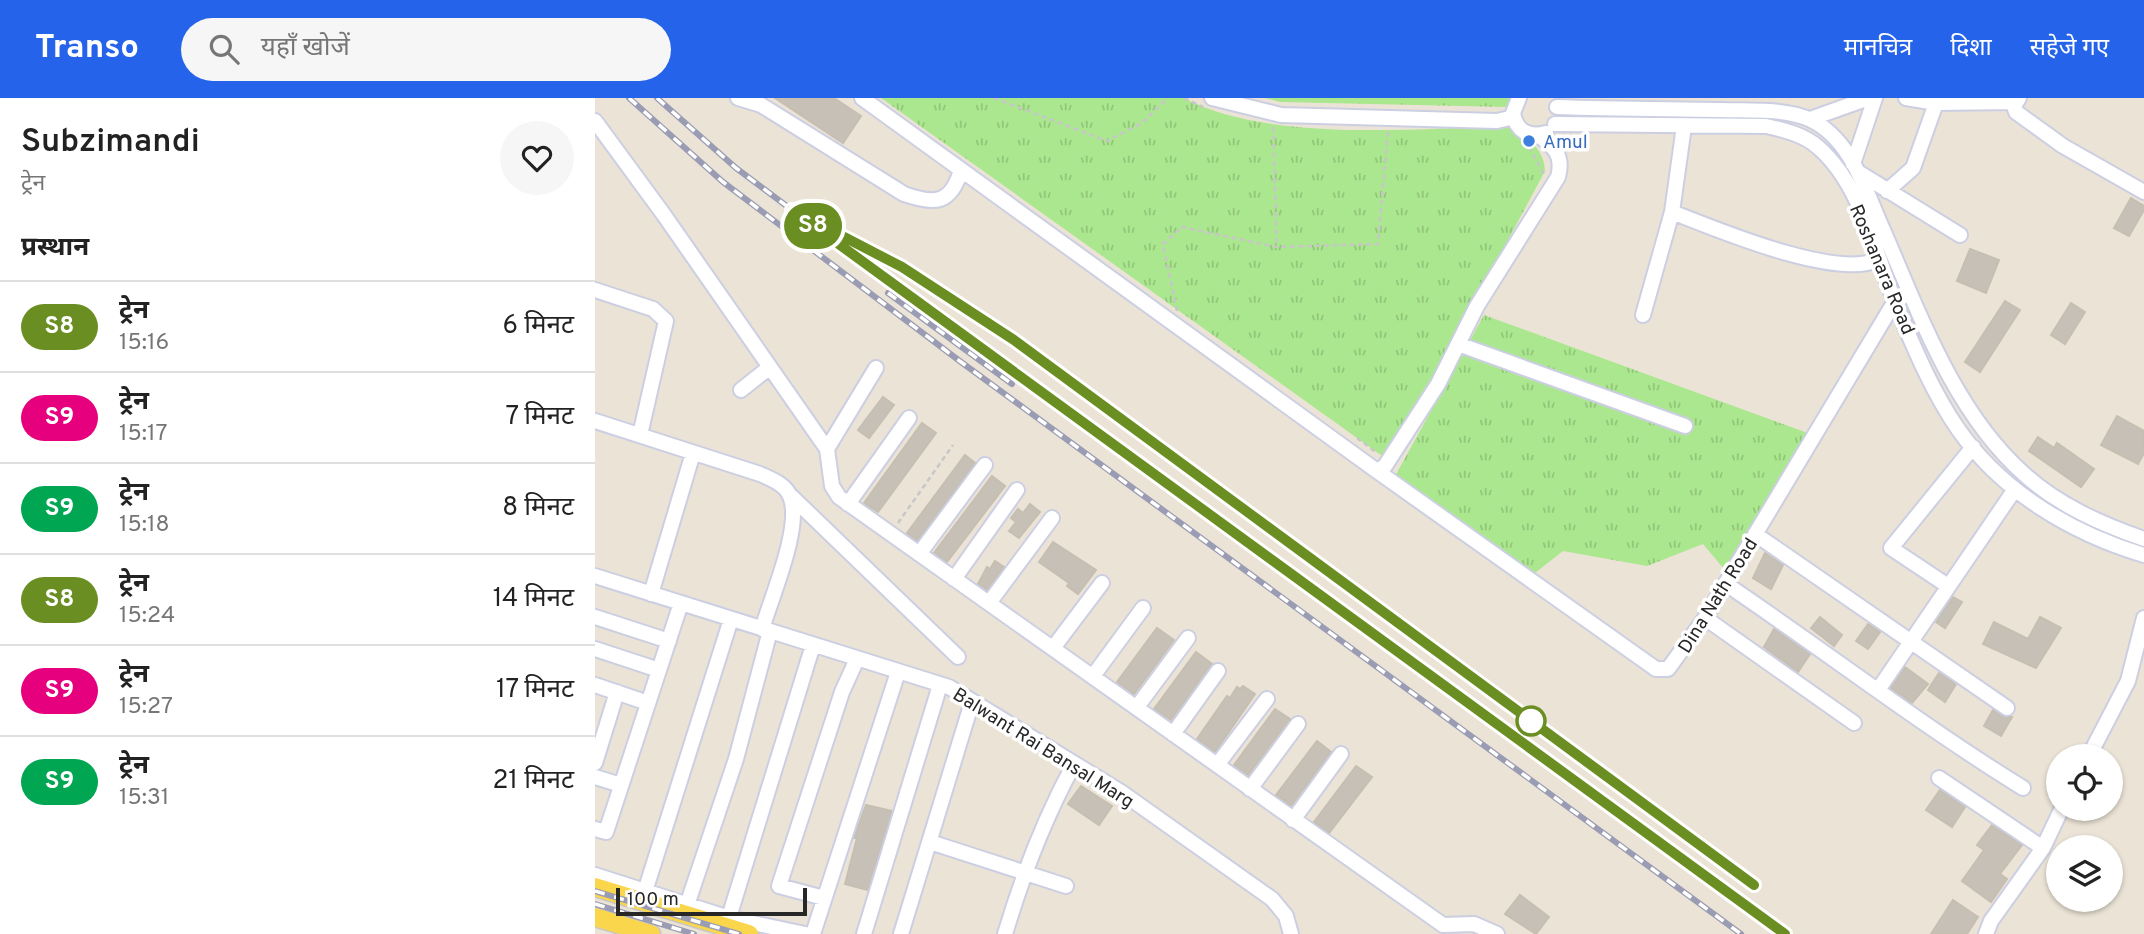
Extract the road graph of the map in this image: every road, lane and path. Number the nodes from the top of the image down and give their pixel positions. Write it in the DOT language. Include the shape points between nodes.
graph roads {
  1 [pos="738,98"];
  2 [pos="862,98"];
  3 [pos="994,98"];
  4 [pos="1168,98"];
  5 [pos="1184,98"];
  6 [pos="1519,98"];
  7 [pos="1869,98"];
  8 [pos="1875,98"];
  9 [pos="1906,98"];
  10 [pos="2017,100"];
  11 [pos="1213,103"];
  12 [pos="1555,103"];
  13 [pos="1936,103"];
  14 [pos="1834,104"];
  15 [pos="1514,117"];
  16 [pos="1810,119"];
  17 [pos="595,121"];
  18 [pos="1273,124"];
  19 [pos="1555,124"];
  20 [pos="1684,126"];
  21 [pos="1388,129"];
  22 [pos="1531,138"];
  23 [pos="1855,168"];
  24 [pos="961,170"];
  25 [pos="1539,183"];
  26 [pos="1887,191"];
  27 [pos="2144,192"];
  28 [pos="1672,212"];
  29 [pos="1960,235"];
  30 [pos="1277,247"];
  31 [pos="1879,259"];
  32 [pos="595,290"];
  33 [pos="1911,294"];
  34 [pos="1895,301"];
  35 [pos="1166,303"];
  36 [pos="1643,315"];
  37 [pos="1458,344"];
  38 [pos="770,367"];
  39 [pos="876,368"];
  40 [pos="741,390"];
  41 [pos="909,418"];
  42 [pos="595,421"];
  43 [pos="1685,426"];
  44 [pos="640,435"];
  45 [pos="1352,435"];
  46 [pos="953,445"];
  47 [pos="1973,447"];
  48 [pos="827,449"];
  49 [pos="693,453"];
  50 [pos="985,465"];
  51 [pos="1381,465"];
  52 [pos="2015,489"];
  53 [pos="1017,490"];
  54 [pos="790,495"];
  55 [pos="848,504"];
  56 [pos="1052,518"];
  57 [pos="1755,534"];
  58 [pos="891,535"];
  59 [pos="2144,539"];
  60 [pos="919,554"];
  61 [pos="2144,555"];
  62 [pos="595,576"];
  63 [pos="954,579"];
  64 [pos="1102,583"];
  65 [pos="1726,584"];
  66 [pos="1948,586"];
  67 [pos="651,594"];
  68 [pos="681,604"];
  69 [pos="989,604"];
  70 [pos="1143,608"];
  71 [pos="595,617"];
  72 [pos="1705,618"];
  73 [pos="2144,618"];
  74 [pos="731,619"];
  75 [pos="766,630"];
  76 [pos="1188,638"];
  77 [pos="1911,640"];
  78 [pos="669,641"];
  79 [pos="813,645"];
  80 [pos="1053,648"];
  81 [pos="595,649"];
  82 [pos="958,657"];
  83 [pos="857,659"];
  84 [pos="659,670"];
  85 [pos="1218,671"];
  86 [pos="898,672"];
  87 [pos="1093,676"];
  88 [pos="595,685"];
  89 [pos="940,685"];
  90 [pos="1878,690"];
  91 [pos="617,692"];
  92 [pos="1267,699"];
  93 [pos="972,702"];
  94 [pos="648,703"];
  95 [pos="1137,707"];
  96 [pos="2007,708"];
  97 [pos="1854,723"];
  98 [pos="1298,724"];
  99 [pos="1173,734"];
  100 [pos="2095,744"];
  101 [pos="1342,754"];
  102 [pos="595,763"];
  103 [pos="1074,764"];
  104 [pos="1217,765"];
  105 [pos="595,777"];
  106 [pos="1939,778"];
  107 [pos="621,785"];
  108 [pos="2023,788"];
  109 [pos="1250,789"];
  110 [pos="1293,820"];
  111 [pos="2056,821"];
  112 [pos="595,828"];
  113 [pos="930,842"];
  114 [pos="2043,848"];
  115 [pos="1024,872"];
  116 [pos="595,875"];
  117 [pos="1066,886"];
  118 [pos="595,887"];
  119 [pos="644,896"];
  120 [pos="824,898"];
  121 [pos="685,909"];
  122 [pos="595,917"];
  123 [pos="727,922"];
  124 [pos="1440,930"];
  125 [pos="629,931"];
  126 [pos="652,934"];
  127 [pos="749,934"];
  128 [pos="805,934"];
  129 [pos="813,934"];
  130 [pos="864,934"];
  131 [pos="901,934"];
  132 [pos="1005,934"];
  133 [pos="1291,934"];
  134 [pos="1497,934"];
  135 [pos="1986,934"];
  1 -- 24 [label="street" via="761,105 904,194 921,200 950,194"];
  2 -- 24 [label="street, Dina Nath Road"];
  3 -- 4 [label="path" via="1107,141 1142,123"];
  5 -- 11 [label="path" via="1199,106"];
  6 -- 15 [label="street"];
  7 -- 14 [label="street"];
  8 -- 23 [label="street"];
  9 -- 13 [label="street"];
  10 -- 13 [label="street"];
  10 -- 27 [label="street" via="2016,112 2063,146"];
  11 -- 15 [label="street" via="1281,115 1497,121"];
  12 -- 16 [label="street" via="1755,111"];
  12 -- 19 [label="street"];
  13 -- 26 [label="street" via="1913,168"];
  14 -- 16 [label="street"];
  15 -- 22 [label="street"];
  16 -- 23 [label="street, Roshanara Road" via="1831,134"];
  17 -- 38 [label="street"];
  18 -- 30 [label="path"];
  19 -- 20 [label="street, Roshanara Road"];
  19 -- 22 [label="street"];
  20 -- 28 [label="street"];
  20 -- 31 [label="street, Roshanara Road" via="1766,126 1787,130 1819,148 1854,199"];
  21 -- 30 [label="path" via="1378,244"];
  22 -- 25 [label="path" via="1545,171"];
  22 -- 37 [label="street" via="1557,150 1558,177"];
  23 -- 26 [label="street"];
  23 -- 33 [label="street, Roshanara Road"];
  24 -- 51 [label="street, Dina Nath Road"];
  26 -- 29 [label="street"];
  28 -- 31 [label="street" via="1822,262 1858,266"];
  28 -- 36 [label="street"];
  30 -- 35 [label="path" via="1182,227 1163,244 1177,311"];
  31 -- 34 [label="street, Roshanara Road"];
  32 -- 44 [label="street" via="653,309 666,321"];
  33 -- 34 [label="street"];
  33 -- 59 [label="street, Roshanara Road" via="1960,394 2005,456 2074,510"];
  34 -- 47 [label="street, Roshanara Road" via="1936,394"];
  34 -- 57 [label="street, Dina Nath Road"];
  37 -- 43 [label="street"];
  37 -- 51 [label="street" via="1438,384 1385,466"];
  38 -- 40 [label="street"];
  38 -- 48 [label="street"];
  39 -- 48 [label="street"];
  41 -- 55 [label="street"];
  42 -- 44 [label="street"];
  44 -- 49 [label="street"];
  45 -- 51 [label="path"];
  46 -- 58 [label="path"];
  47 -- 52 [label="street, Roshanara Road"];
  47 -- 66 [label="street" via="1891,548"];
  48 -- 55 [label="street" via="832,486"];
  49 -- 54 [label="street" via="777,482"];
  49 -- 67 [label="street"];
  50 -- 60 [label="street"];
  51 -- 72 [label="street, Dina Nath Road" via="1656,669 1673,665"];
  52 -- 61 [label="street, Roshanara Road" via="2070,526"];
  52 -- 66 [label="street"];
  53 -- 63 [label="street"];
  54 -- 75 [label="street" via="792,527"];
  54 -- 82 [label="street"];
  55 -- 58 [label="street"];
  56 -- 69 [label="street"];
  57 -- 65 [label="street, Dina Nath Road"];
  57 -- 77 [label="street"];
  58 -- 60 [label="street"];
  60 -- 63 [label="street"];
  62 -- 67 [label="street, Balwant Rai Bansal Marg"];
  63 -- 69 [label="street"];
  64 -- 80 [label="street"];
  65 -- 72 [label="street, Dina Nath Road"];
  65 -- 90 [label="street"];
  66 -- 77 [label="street"];
  67 -- 68 [label="street, Balwant Rai Bansal Marg"];
  68 -- 74 [label="street, Balwant Rai Bansal Marg"];
  68 -- 78 [label="street"];
  69 -- 80 [label="street"];
  70 -- 87 [label="street"];
  71 -- 78 [label="street"];
  72 -- 97 [label="street"];
  73 -- 100 [label="street" via="2128,681"];
  74 -- 75 [label="street, Balwant Rai Bansal Marg"];
  74 -- 119 [label="street"];
  75 -- 79 [label="street, Balwant Rai Bansal Marg"];
  75 -- 121 [label="street" via="736,759"];
  76 -- 95 [label="street"];
  77 -- 90 [label="street"];
  77 -- 96 [label="street"];
  78 -- 84 [label="street"];
  79 -- 83 [label="street, Balwant Rai Bansal Marg"];
  79 -- 123 [label="street"];
  80 -- 87 [label="street"];
  81 -- 84 [label="street"];
  83 -- 86 [label="street, Balwant Rai Bansal Marg"];
  83 -- 120 [label="street" via="779,886"];
  84 -- 94 [label="street"];
  85 -- 99 [label="street"];
  86 -- 89 [label="street, Balwant Rai Bansal Marg"];
  86 -- 120 [label="street"];
  87 -- 95 [label="street"];
  88 -- 91 [label="street"];
  89 -- 93 [label="street, Balwant Rai Bansal Marg"];
  89 -- 130 [label="street"];
  90 -- 108 [label="street"];
  91 -- 94 [label="street"];
  91 -- 102 [label="street"];
  92 -- 104 [label="street"];
  93 -- 103 [label="street, Balwant Rai Bansal Marg"];
  93 -- 113 [label="street"];
  94 -- 107 [label="street"];
  95 -- 99 [label="street"];
  98 -- 109 [label="street"];
  99 -- 104 [label="street"];
  101 -- 110 [label="street"];
  103 -- 115 [label="street" via="1045,816"];
  103 -- 133 [label="street, Balwant Rai Bansal Marg" via="1272,899 1286,916"];
  104 -- 109 [label="street"];
  105 -- 107 [label="street"];
  106 -- 114 [label="street"];
  107 -- 112 [label="street" via="605,832"];
  109 -- 110 [label="street"];
  110 -- 124 [label="street"];
  111 -- 114 [label="street"];
  113 -- 115 [label="street"];
  113 -- 131 [label="street"];
  114 -- 135 [label="street"];
  115 -- 117 [label="street"];
  115 -- 132 [label="street"];
  116 -- 119 [label="street"];
  118 -- 119 [label="main road"];
  119 -- 121 [label="main road"];
  120 -- 129 [label="street"];
  121 -- 123 [label="main road"];
  122 -- 125 [label="main road"];
  123 -- 127 [label="main road"];
  123 -- 128 [label="street"];
  124 -- 134 [label="street" via="1474,924"];
  125 -- 126 [label="main road"];
}
